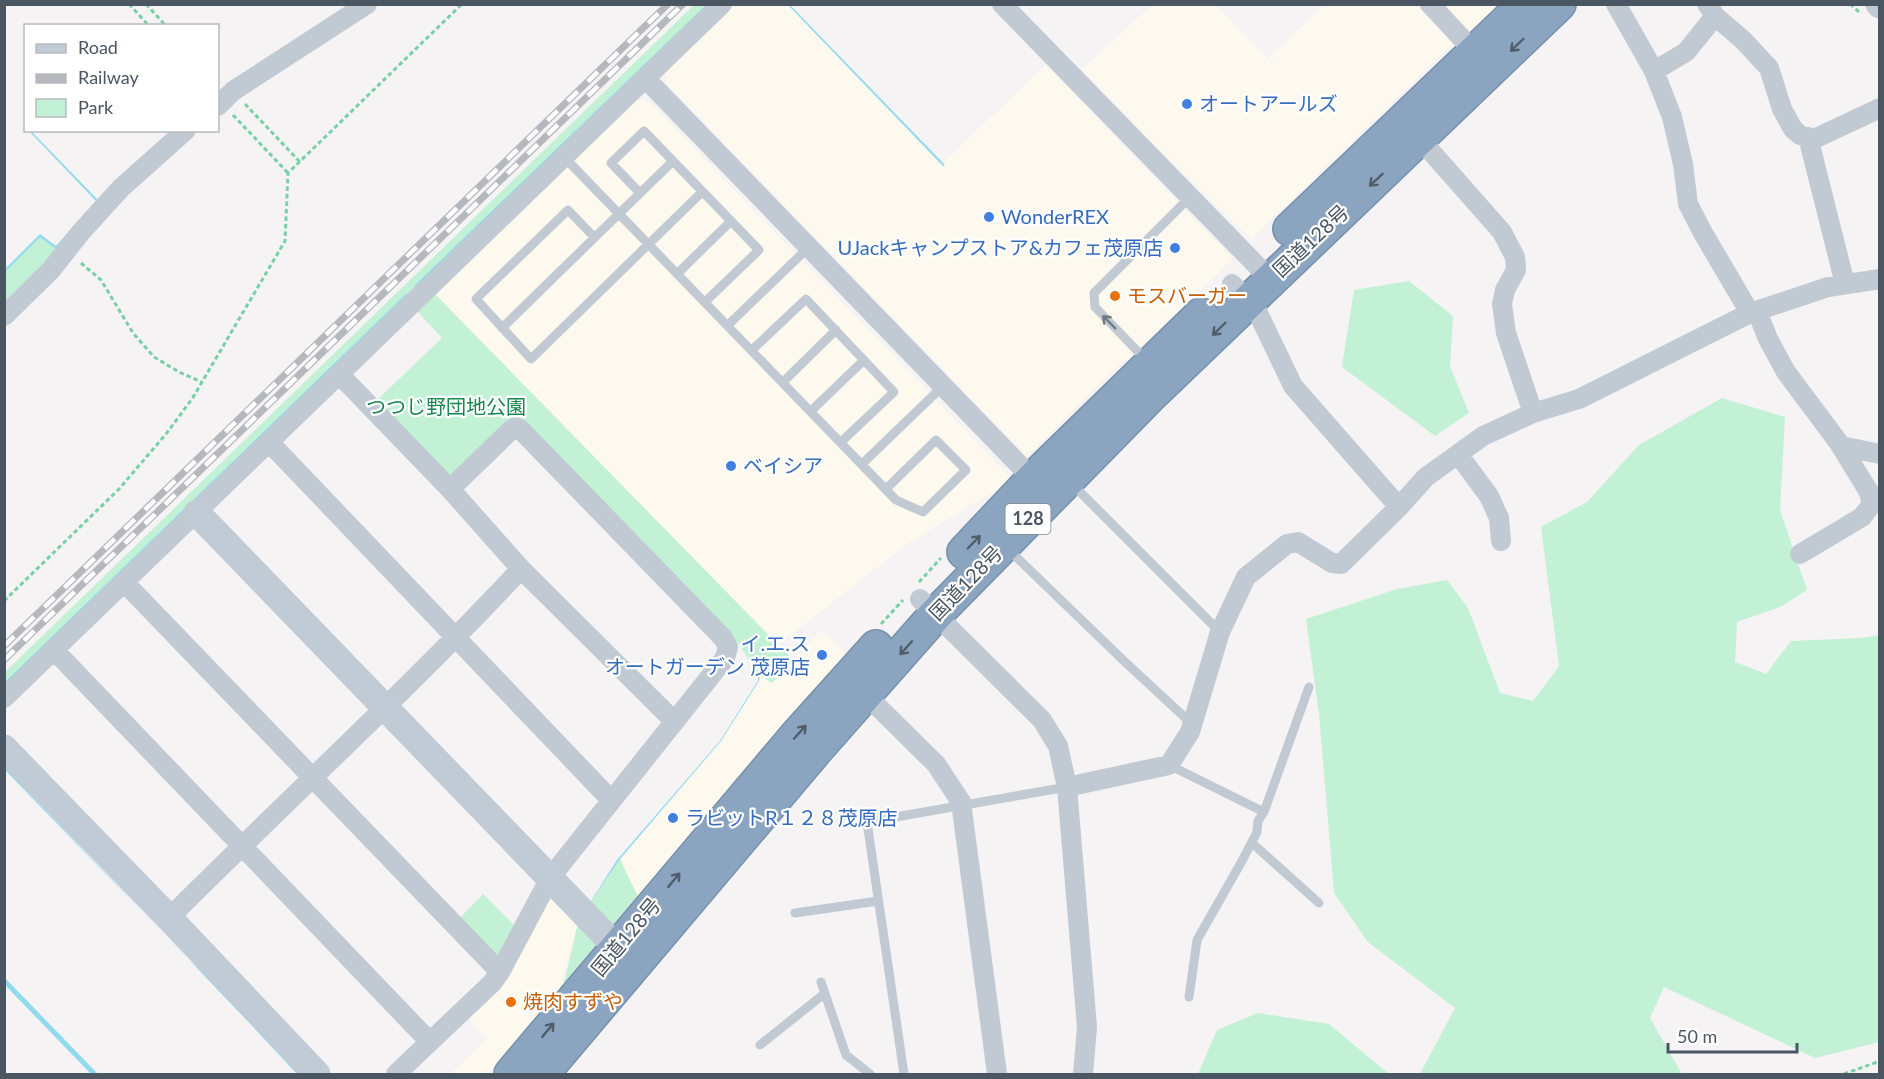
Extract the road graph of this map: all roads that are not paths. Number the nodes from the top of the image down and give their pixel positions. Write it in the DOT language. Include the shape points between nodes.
graph roads {
  1 [pos="367,4"];
  2 [pos="722,4"];
  3 [pos="1002,4"];
  4 [pos="1430,4"];
  5 [pos="1525,4"];
  6 [pos="1559,4"];
  7 [pos="1616,4"];
  8 [pos="1711,10"];
  9 [pos="1483,61"];
  10 [pos="1654,71"];
  11 [pos="645,78"];
  12 [pos="225,99"];
  13 [pos="1880,108"];
  14 [pos="184,132"];
  15 [pos="1808,137"];
  16 [pos="1419,138"];
  17 [pos="564,157"];
  18 [pos="673,161"];
  19 [pos="702,192"];
  20 [pos="640,193"];
  21 [pos="1190,197"];
  22 [pos="619,213"];
  23 [pos="731,221"];
  24 [pos="594,237"];
  25 [pos="648,244"];
  26 [pos="808,248"];
  27 [pos="677,274"];
  28 [pos="1880,279"];
  29 [pos="1251,282"];
  30 [pos="1845,284"];
  31 [pos="705,302"];
  32 [pos="1753,312"];
  33 [pos="4,316"];
  34 [pos="728,325"];
  35 [pos="502,328"];
  36 [pos="836,330"];
  37 [pos="752,350"];
  38 [pos="864,360"];
  39 [pos="1150,363"];
  40 [pos="339,374"];
  41 [pos="783,382"];
  42 [pos="943,386"];
  43 [pos="811,411"];
  44 [pos="1533,413"];
  45 [pos="269,442"];
  46 [pos="841,442"];
  47 [pos="1841,446"];
  48 [pos="1458,454"];
  49 [pos="1880,454"];
  50 [pos="863,463"];
  51 [pos="1034,479"];
  52 [pos="1067,479"];
  53 [pos="450,489"];
  54 [pos="886,489"];
  55 [pos="1399,507"];
  56 [pos="197,513"];
  57 [pos="1501,541"];
  58 [pos="1003,544"];
  59 [pos="1800,554"];
  60 [pos="521,569"];
  61 [pos="124,582"];
  62 [pos="928,606"];
  63 [pos="1220,632"];
  64 [pos="456,639"];
  65 [pos="54,650"];
  66 [pos="1309,687"];
  67 [pos="865,694"];
  68 [pos="4,698"];
  69 [pos="385,708"];
  70 [pos="674,722"];
  71 [pos="1192,724"];
  72 [pos="4,748"];
  73 [pos="1169,765"];
  74 [pos="312,779"];
  75 [pos="1067,787"];
  76 [pos="611,800"];
  77 [pos="962,805"];
  78 [pos="1264,812"];
  79 [pos="1252,843"];
  80 [pos="241,846"];
  81 [pos="550,878"];
  82 [pos="878,901"];
  83 [pos="1319,903"];
  84 [pos="795,913"];
  85 [pos="169,918"];
  86 [pos="626,957"];
  87 [pos="500,972"];
  88 [pos="820,982"];
  89 [pos="824,994"];
  90 [pos="1188,997"];
  91 [pos="429,1041"];
  92 [pos="760,1045"];
  93 [pos="317,1074"];
  94 [pos="396,1074"];
  95 [pos="511,1074"];
  96 [pos="542,1074"];
  97 [pos="870,1074"];
  98 [pos="904,1074"];
  99 [pos="997,1074"];
  100 [pos="1083,1074"];
  1 -- 12 [label="street"];
  2 -- 11 [label="street"];
  3 -- 21 [label="street"];
  4 -- 9 [label="street"];
  5 -- 9 [label="highway, 国道128号 / 128"];
  6 -- 9 [label="highway, 国道128号 / 128, one-way"];
  7 -- 10 [label="street"];
  8 -- 10 [label="street" via="1686,51"];
  8 -- 15 [label="street" via="1769,68 1793,129"];
  9 -- 16 [label="highway, 国道128号 / 128"];
  9 -- 29 [label="highway, 国道128号 / 128"];
  10 -- 32 [label="street" via="1672,117 1688,204"];
  11 -- 17 [label="street"];
  11 -- 26 [label="street"];
  13 -- 15 [label="street" via="1814,139"];
  14 -- 33 [label="street" via="121,188 67,252"];
  15 -- 30 [label="street"];
  16 -- 29 [label="highway, 国道128号 / 128, one-way"];
  16 -- 44 [label="street" via="1502,232 1515,257 1516,270 1502,304 1506,333"];
  17 -- 22 [label="lane"];
  17 -- 40 [label="street"];
  18 -- 19 [label="lane"];
  18 -- 20 [label="lane"];
  18 -- 20 [label="lane" via="644,131 611,163"];
  19 -- 23 [label="lane"];
  19 -- 25 [label="lane"];
  20 -- 22 [label="lane"];
  21 -- 29 [label="street"];
  39 -- 21 [label="lane, one-way" via="1095,307 1094,293"];
  22 -- 24 [label="lane"];
  22 -- 25 [label="lane"];
  23 -- 27 [label="lane"];
  23 -- 31 [label="lane" via="759,250"];
  24 -- 35 [label="lane"];
  24 -- 35 [label="lane" via="568,210 476,299"];
  25 -- 27 [label="lane"];
  25 -- 35 [label="lane" via="531,359"];
  26 -- 34 [label="lane"];
  26 -- 42 [label="street"];
  27 -- 31 [label="lane"];
  28 -- 30 [label="street"];
  29 -- 39 [label="highway, 国道128号 / 128"];
  29 -- 52 [label="highway, 国道128号 / 128, one-way"];
  29 -- 55 [label="street" via="1257,311 1293,386"];
  30 -- 32 [label="street" via="1828,286"];
  31 -- 34 [label="lane"];
  32 -- 44 [label="street" via="1579,399"];
  32 -- 47 [label="street" via="1786,372"];
  34 -- 37 [label="lane"];
  36 -- 37 [label="lane" via="806,298"];
  36 -- 38 [label="lane"];
  36 -- 41 [label="lane"];
  37 -- 41 [label="lane"];
  38 -- 43 [label="lane"];
  38 -- 46 [label="lane" via="894,392"];
  39 -- 51 [label="highway, 国道128号 / 128"];
  40 -- 45 [label="street"];
  40 -- 53 [label="street"];
  41 -- 43 [label="lane"];
  42 -- 50 [label="lane"];
  42 -- 51 [label="street"];
  43 -- 46 [label="lane"];
  44 -- 48 [label="street" via="1483,436"];
  45 -- 56 [label="street"];
  45 -- 64 [label="street"];
  46 -- 50 [label="lane"];
  47 -- 49 [label="street"];
  47 -- 59 [label="street" via="1869,492 1872,504 1862,517"];
  48 -- 55 [label="street" via="1426,477"];
  48 -- 57 [label="street" via="1489,496 1499,518"];
  50 -- 54 [label="lane"];
  62 -- 51 [label="highway, 国道128号 / 128, one-way"];
  52 -- 58 [label="highway, 国道128号 / 128"];
  52 -- 63 [label="lane"];
  53 -- 60 [label="street"];
  53 -- 70 [label="street" via="511,430 520,429 723,638 728,647 725,657"];
  54 -- 54 [label="lane" via="896,500 922,512 966,470 936,440"];
  55 -- 63 [label="street" via="1341,564 1332,563 1298,542 1287,544 1246,577"];
  56 -- 61 [label="street"];
  56 -- 69 [label="street"];
  58 -- 62 [label="highway, 国道128号 / 128"];
  58 -- 71 [label="lane"];
  60 -- 64 [label="street"];
  60 -- 70 [label="street"];
  61 -- 65 [label="street"];
  61 -- 74 [label="street"];
  62 -- 67 [label="highway, 国道128号 / 128, one-way"];
  62 -- 75 [label="street" via="1042,720 1058,746"];
  86 -- 62 [label="highway, 国道128号 / 128, one-way" via="796,736"];
  63 -- 71 [label="street"];
  64 -- 69 [label="street"];
  64 -- 76 [label="street"];
  65 -- 68 [label="street"];
  65 -- 80 [label="street"];
  66 -- 78 [label="lane"];
  67 -- 77 [label="street" via="936,764"];
  67 -- 86 [label="highway, 国道128号 / 128"];
  69 -- 74 [label="street"];
  69 -- 81 [label="street"];
  70 -- 76 [label="street"];
  71 -- 73 [label="street"];
  72 -- 85 [label="street"];
  73 -- 75 [label="street"];
  73 -- 78 [label="lane"];
  74 -- 80 [label="street"];
  74 -- 87 [label="street"];
  75 -- 77 [label="lane"];
  75 -- 100 [label="street" via="1087,1027"];
  76 -- 81 [label="street"];
  77 -- 82 [label="lane" via="867,822"];
  77 -- 99 [label="street"];
  78 -- 79 [label="lane"];
  79 -- 83 [label="lane"];
  79 -- 90 [label="lane" via="1197,940"];
  80 -- 85 [label="street"];
  80 -- 91 [label="street"];
  81 -- 86 [label="street"];
  81 -- 87 [label="street"];
  82 -- 84 [label="lane"];
  82 -- 98 [label="lane"];
  85 -- 93 [label="street"];
  95 -- 86 [label="highway, 国道128号 / 128, one-way"];
  86 -- 96 [label="highway, 国道128号 / 128"];
  87 -- 91 [label="street"];
  88 -- 89 [label="lane"];
  89 -- 92 [label="lane"];
  89 -- 97 [label="lane" via="846,1055"];
  91 -- 94 [label="street"];
}
